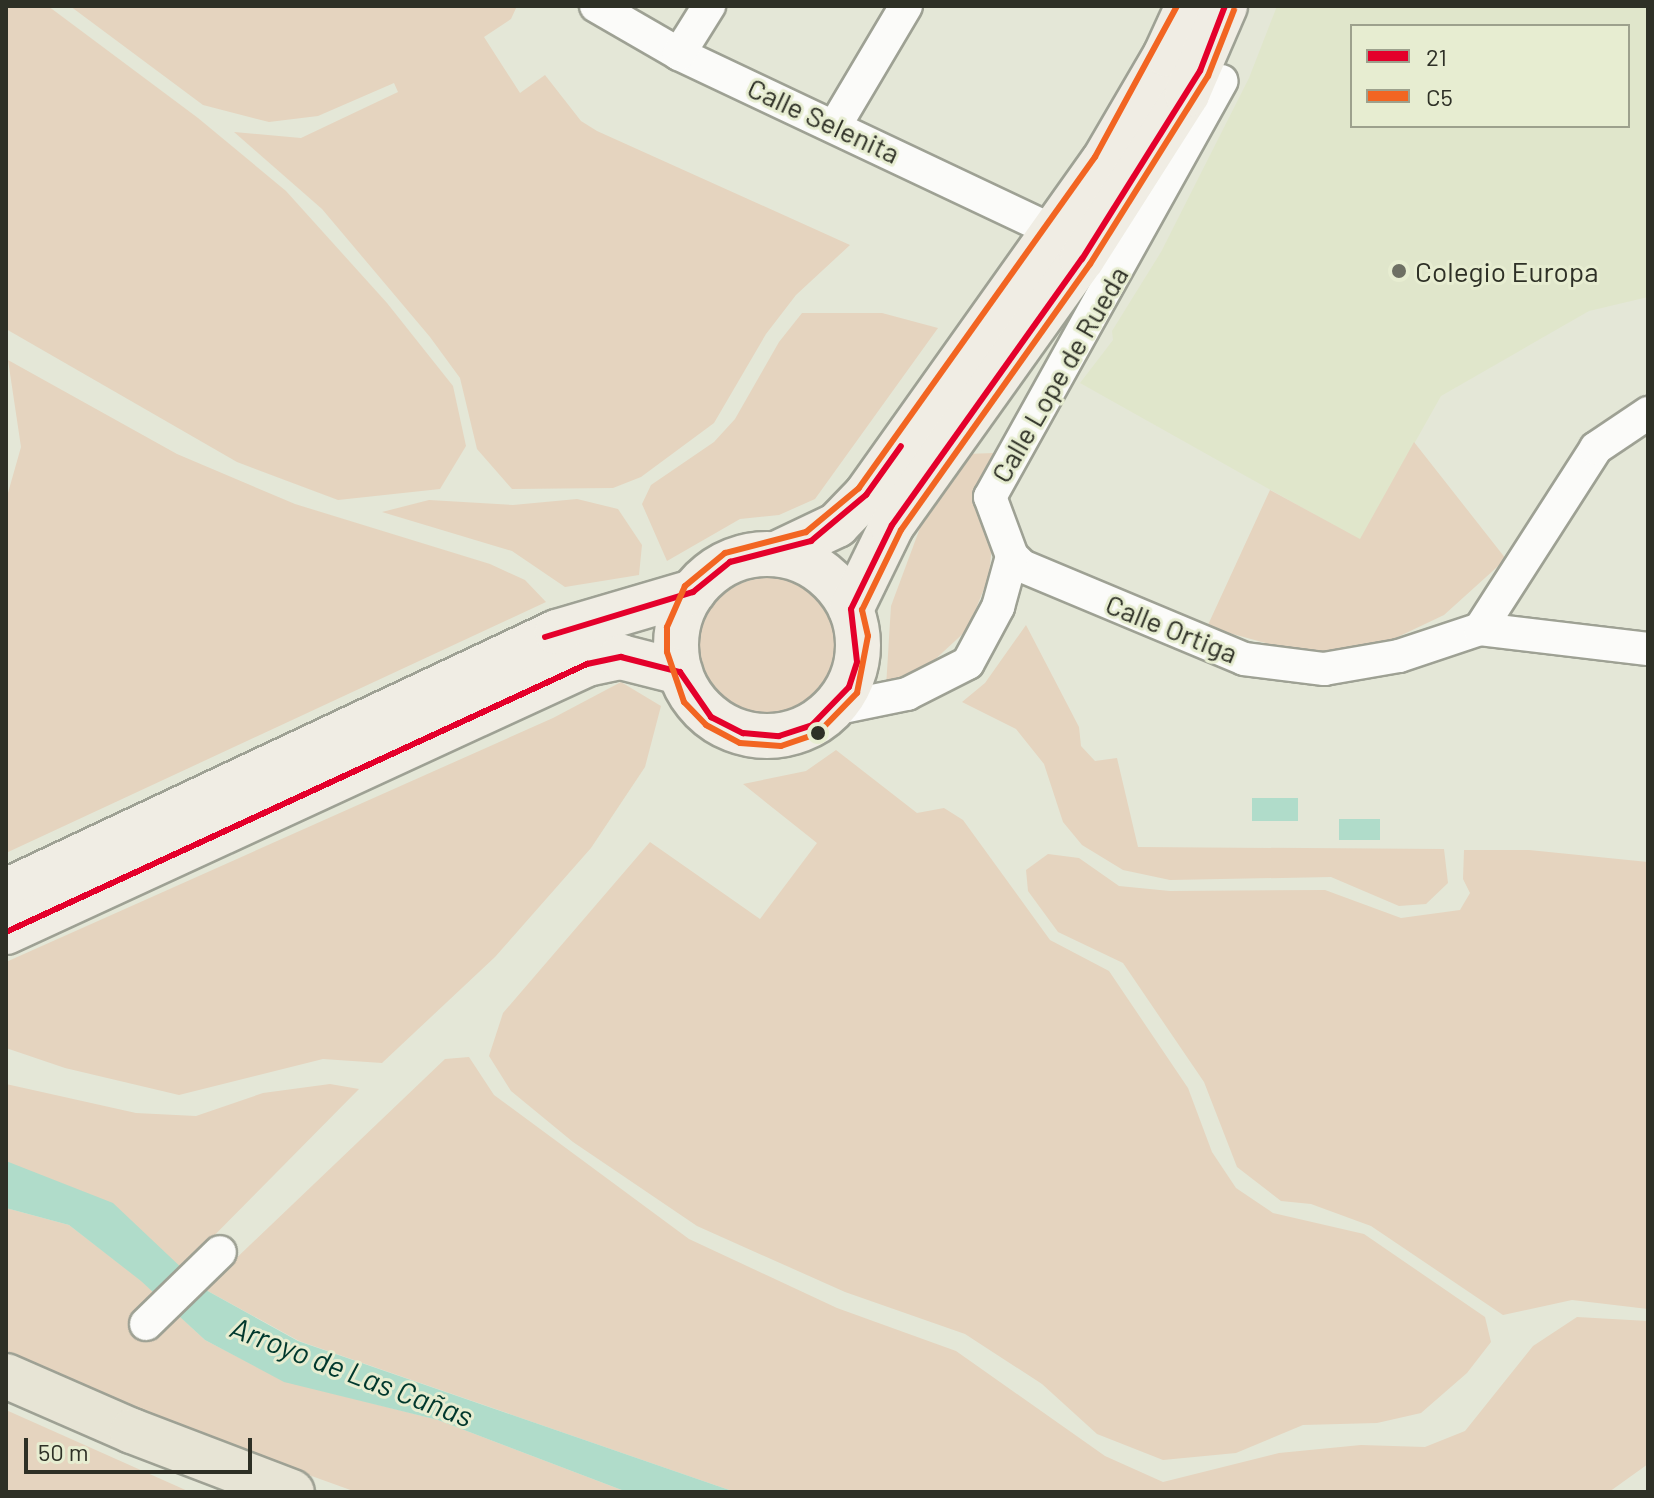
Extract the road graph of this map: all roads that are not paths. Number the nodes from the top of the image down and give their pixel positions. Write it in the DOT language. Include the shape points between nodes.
graph roads {
  1 [pos="596,6"];
  2 [pos="709,6"];
  3 [pos="906,6"];
  4 [pos="1188,6"];
  5 [pos="1225,6"];
  6 [pos="1253,6"];
  7 [pos="679,54"];
  8 [pos="1222,81"];
  9 [pos="836,124"];
  10 [pos="1054,231"];
  11 [pos="1648,413"];
  12 [pos="776,554"];
  13 [pos="1012,556"];
  14 [pos="693,592"];
  15 [pos="851,609"];
  16 [pos="1480,629"];
  17 [pos="1648,649"];
  18 [pos="680,672"];
  19 [pos="833,709"];
  20 [pos="6,891"];
  21 [pos="6,932"];
  22 [pos="220,1252"];
  23 [pos="146,1324"];
  24 [pos="6,1376"];
  25 [pos="292,1492"];
  1 -- 7 [label="street, Calle Selenita"];
  2 -- 7 [label="street"];
  3 -- 9 [label="street"];
  4 -- 10 [label="main road" via="1111,148"];
  5 -- 15 [label="main road, Calle Lope de Rueda" via="1187,94 1082,259 892,525"];
  6 -- 8 [label="main road, Calle Lope de Rueda"];
  7 -- 9 [label="street, Calle Selenita"];
  8 -- 13 [label="street, Calle Lope de Rueda" via="990,497"];
  9 -- 10 [label="street, Calle Selenita"];
  10 -- 12 [label="main road" via="866,495 837,525"];
  11 -- 16 [label="street" via="1596,448"];
  12 -- 14 [label="main road" via="730,562"];
  12 -- 15 [label="main road" via="821,571"];
  13 -- 16 [label="street, Calle Ortiga" via="1022,566 1244,659 1324,669 1399,656"];
  13 -- 19 [label="street" via="998,607 968,663 907,694"];
  14 -- 18 [label="main road" via="677,630"];
  14 -- 20 [label="main road" via="557,632"];
  15 -- 19 [label="main road" via="857,662 849,687"];
  16 -- 17 [label="street, Calle Ortiga"];
  18 -- 19 [label="main road" via="711,717 743,733 779,736 812,725"];
  18 -- 21 [label="main road" via="621,657 587,664"];
  22 -- 23 [label="street"];
  24 -- 25 [label="highway"];
}
